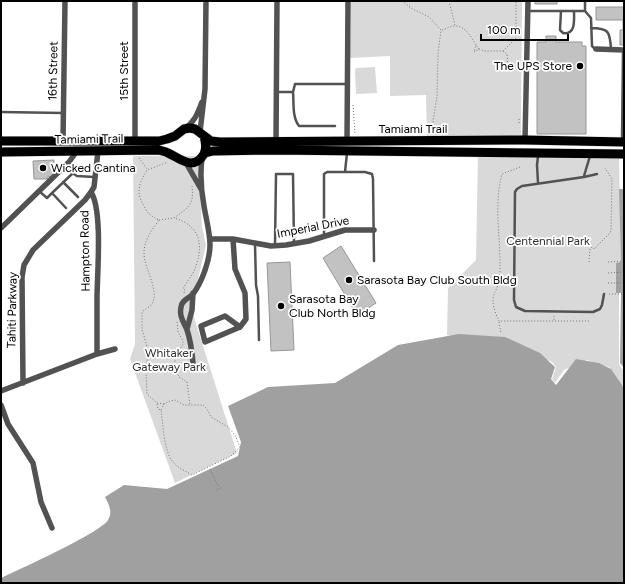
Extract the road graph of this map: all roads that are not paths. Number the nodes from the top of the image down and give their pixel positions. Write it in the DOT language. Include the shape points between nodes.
graph roads {
  1 [pos="65,1"];
  2 [pos="136,1"];
  3 [pos="206,1"];
  4 [pos="277,1"];
  5 [pos="348,1"];
  6 [pos="528,1"];
  7 [pos="585,1"];
  8 [pos="527,11"];
  9 [pos="560,11"];
  10 [pos="574,11"];
  11 [pos="585,11"];
  12 [pos="591,28"];
  13 [pos="596,49"];
  14 [pos="611,50"];
  15 [pos="623,50"];
  16 [pos="347,84"];
  17 [pos="276,92"];
  18 [pos="293,92"];
  19 [pos="204,96"];
  20 [pos="1,112"];
  21 [pos="64,113"];
  22 [pos="335,126"];
  23 [pos="184,129"];
  24 [pos="202,134"];
  25 [pos="175,136"];
  26 [pos="347,140"];
  27 [pos="525,140"];
  28 [pos="1,141"];
  29 [pos="53,141"];
  30 [pos="63,141"];
  31 [pos="135,141"];
  32 [pos="276,141"];
  33 [pos="612,142"];
  34 [pos="623,142"];
  35 [pos="1,147"];
  36 [pos="77,151"];
  37 [pos="98,151"];
  38 [pos="347,151"];
  39 [pos="436,151"];
  40 [pos="1,152"];
  41 [pos="538,153"];
  42 [pos="592,153"];
  43 [pos="624,154"];
  44 [pos="203,155"];
  45 [pos="176,157"];
  46 [pos="186,163"];
  47 [pos="63,167"];
  48 [pos="345,172"];
  49 [pos="73,173"];
  50 [pos="597,174"];
  51 [pos="95,177"];
  52 [pos="584,177"];
  53 [pos="63,182"];
  54 [pos="538,183"];
  55 [pos="39,191"];
  56 [pos="202,191"];
  57 [pos="91,192"];
  58 [pos="52,193"];
  59 [pos="78,197"];
  60 [pos="66,208"];
  61 [pos="1,228"];
  62 [pos="374,230"];
  63 [pos="324,236"];
  64 [pos="233,239"];
  65 [pos="210,240"];
  66 [pos="255,244"];
  67 [pos="294,244"];
  68 [pos="275,246"];
  69 [pos="374,261"];
  70 [pos="193,293"];
  71 [pos="604,294"];
  72 [pos="240,327"];
  73 [pos="187,329"];
  74 [pos="259,340"];
  75 [pos="115,349"];
  76 [pos="97,354"];
  77 [pos="193,363"];
  78 [pos="23,382"];
  79 [pos="1,391"];
  80 [pos="1,405"];
  81 [pos="52,528"];
  1 -- 21 [label="street, 16th Street"];
  2 -- 31 [label="street, 15th Street"];
  3 -- 19 [label="street"];
  4 -- 17 [label="street"];
  5 -- 16 [label="street"];
  6 -- 8 [label="street"];
  7 -- 11 [label="lane"];
  8 -- 9 [label="lane"];
  8 -- 27 [label="street"];
  9 -- 10 [label="lane"];
  9 -- 10 [label="lane" via="560,30 566,34 573,30"];
  10 -- 11 [label="lane"];
  11 -- 12 [label="lane" via="591,18"];
  12 -- 13 [label="lane" via="592,46"];
  12 -- 14 [label="lane" via="603,28 608,32"];
  13 -- 14 [label="street"];
  14 -- 15 [label="street"];
  15 -- 34 [label="lane"];
  16 -- 18 [label="lane" via="297,84 293,87"];
  16 -- 26 [label="street"];
  17 -- 18 [label="lane"];
  17 -- 32 [label="street"];
  18 -- 22 [label="lane" via="294,116 299,126"];
  19 -- 23 [label="street" via="196,117"];
  19 -- 24 [label="street"];
  20 -- 21 [label="lane"];
  21 -- 30 [label="street, 16th Street"];
  23 -- 24 [label="main road, Tamiami Trail" via="190,128"];
  23 -- 25 [label="main road, Tamiami Trail"];
  24 -- 32 [label="main road, Tamiami Trail" via="212,141 220,142"];
  24 -- 44 [label="main road" via="206,147"];
  25 -- 31 [label="main road, Tamiami Trail"];
  25 -- 45 [label="main road" via="172,146"];
  26 -- 27 [label="main road, Tamiami Trail"];
  26 -- 32 [label="main road, Tamiami Trail"];
  27 -- 33 [label="main road, Tamiami Trail"];
  27 -- 39 [label="main road" via="521,147 453,146"];
  28 -- 29 [label="main road, Tamiami Trail"];
  29 -- 30 [label="main road, Tamiami Trail"];
  29 -- 35 [label="main road"];
  30 -- 31 [label="main road, Tamiami Trail"];
  31 -- 37 [label="main road" via="129,145 105,145"];
  33 -- 34 [label="main road, Tamiami Trail"];
  33 -- 41 [label="main road" via="589,146 550,147"];
  36 -- 37 [label="main road, Tamiami Trail"];
  36 -- 40 [label="main road, Tamiami Trail"];
  36 -- 47 [label="street"];
  37 -- 45 [label="main road, Tamiami Trail" via="159,150"];
  37 -- 51 [label="street, Hampton Road"];
  38 -- 39 [label="main road, Tamiami Trail"];
  38 -- 44 [label="main road, Tamiami Trail" via="213,151"];
  38 -- 48 [label="lane"];
  39 -- 41 [label="main road, Tamiami Trail"];
  41 -- 42 [label="main road, Tamiami Trail"];
  41 -- 54 [label="lane"];
  42 -- 43 [label="main road, Tamiami Trail"];
  42 -- 52 [label="lane"];
  44 -- 46 [label="main road, Tamiami Trail" via="197,161"];
  44 -- 56 [label="street" via="200,171"];
  45 -- 46 [label="main road, Tamiami Trail"];
  46 -- 56 [label="street"];
  47 -- 49 [label="lane"];
  47 -- 55 [label="street"];
  48 -- 62 [label="lane" via="372,174"];
  48 -- 63 [label="lane" via="324,174"];
  49 -- 51 [label="lane" via="77,176"];
  49 -- 53 [label="lane"];
  50 -- 52 [label="lane"];
  51 -- 57 [label="street, Hampton Road"];
  52 -- 54 [label="lane"];
  53 -- 58 [label="lane"];
  53 -- 59 [label="lane"];
  54 -- 71 [label="lane" via="522,186 514,192 516,307 522,311 597,311 602,305"];
  55 -- 58 [label="lane" via="47,198"];
  55 -- 61 [label="street"];
  56 -- 65 [label="street"];
  57 -- 76 [label="street, Hampton Road" via="96,207 98,230"];
  57 -- 78 [label="street, Tahiti Parkway" via="33,250 24,264"];
  58 -- 60 [label="lane"];
  62 -- 63 [label="street, Imperial Drive" via="345,230"];
  62 -- 69 [label="lane"];
  63 -- 67 [label="street, Imperial Drive"];
  64 -- 65 [label="street, Imperial Drive"];
  64 -- 66 [label="street, Imperial Drive"];
  64 -- 72 [label="street" via="235,268 245,293 246,319"];
  65 -- 70 [label="street" via="207,266"];
  66 -- 68 [label="street, Imperial Drive"];
  66 -- 74 [label="lane"];
  67 -- 68 [label="street, Imperial Drive"];
  67 -- 68 [label="lane" via="293,174 276,174"];
  70 -- 73 [label="street"];
  70 -- 73 [label="street" via="181,306 181,318"];
  72 -- 72 [label="street" via="205,342 201,326 225,316"];
  73 -- 77 [label="street"];
  75 -- 76 [label="street"];
  76 -- 78 [label="street"];
  78 -- 79 [label="street"];
  80 -- 81 [label="street" via="8,424 33,463 41,502"];
}
